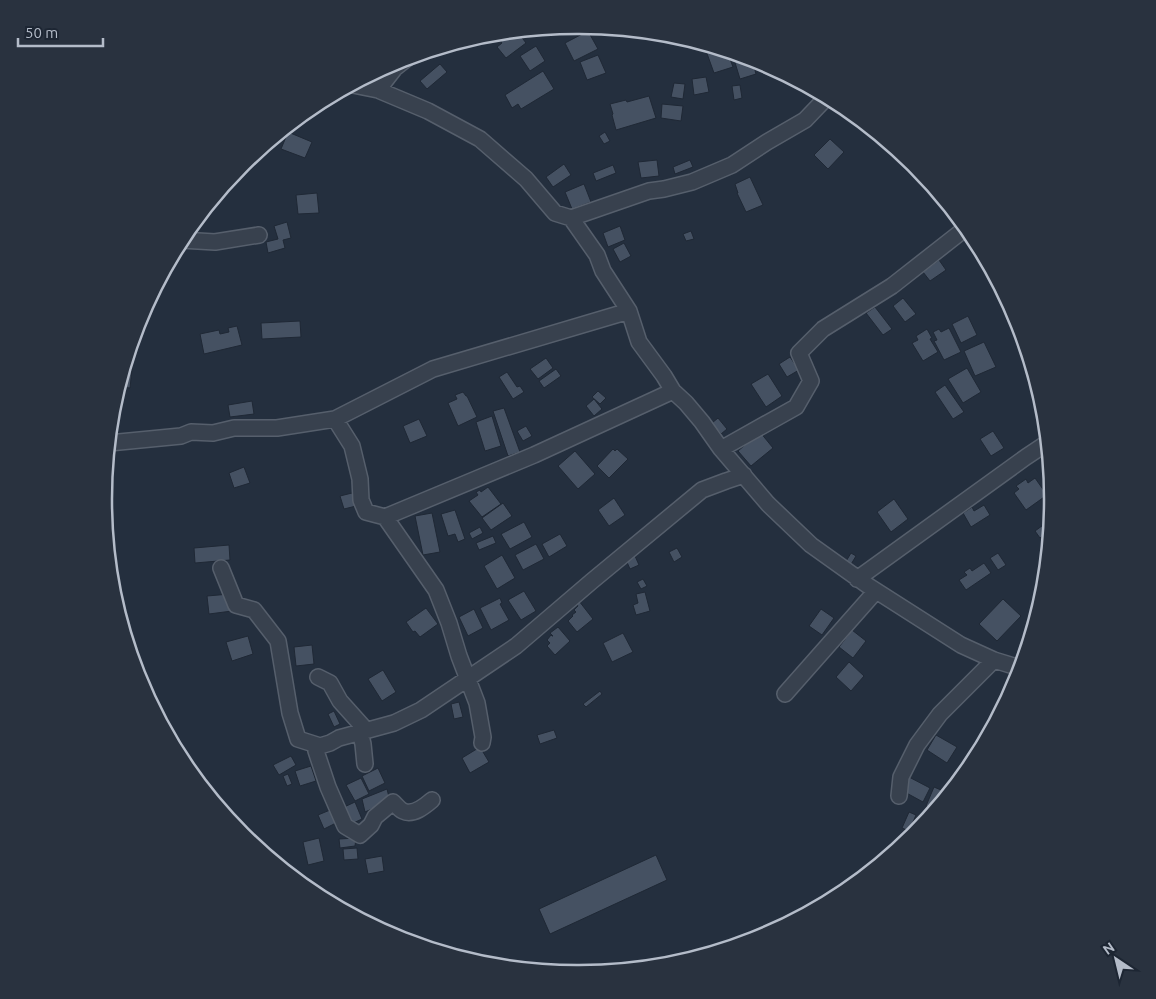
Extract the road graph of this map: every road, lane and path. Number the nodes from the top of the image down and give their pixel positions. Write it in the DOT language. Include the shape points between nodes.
graph roads {
  1 [pos="391,73"];
  2 [pos="362,87"];
  3 [pos="378,90"];
  4 [pos="822,103"];
  5 [pos="572,218"];
  6 [pos="960,233"];
  7 [pos="259,235"];
  8 [pos="191,241"];
  9 [pos="629,311"];
  10 [pos="673,391"];
  11 [pos="335,419"];
  12 [pos="116,442"];
  13 [pos="1041,447"];
  14 [pos="721,448"];
  15 [pos="744,475"];
  16 [pos="385,517"];
  17 [pos="221,568"];
  18 [pos="858,578"];
  19 [pos="876,591"];
  20 [pos="994,660"];
  21 [pos="1013,666"];
  22 [pos="318,677"];
  23 [pos="467,679"];
  24 [pos="785,694"];
  25 [pos="363,731"];
  26 [pos="482,743"];
  27 [pos="320,746"];
  28 [pos="364,764"];
  29 [pos="899,796"];
  30 [pos="432,800"];
  1 -- 3 [label="street"];
  2 -- 3 [label="street"];
  3 -- 5 [label="street" via="428,111 480,139 526,179 555,213"];
  4 -- 5 [label="street" via="805,120 732,165 692,182 649,191"];
  5 -- 9 [label="street"];
  6 -- 14 [label="street" via="892,286 823,328 798,353 811,381 796,407"];
  7 -- 8 [label="street" via="215,242"];
  9 -- 10 [label="street" via="639,342"];
  9 -- 11 [label="street" via="433,369"];
  10 -- 14 [label="street"];
  10 -- 16 [label="street" via="534,456"];
  11 -- 12 [label="street" via="278,428 234,428"];
  11 -- 16 [label="street" via="352,446 366,512"];
  13 -- 18 [label="street"];
  14 -- 15 [label="street"];
  15 -- 18 [label="street" via="768,504 811,545"];
  15 -- 23 [label="street" via="702,490 516,646"];
  16 -- 23 [label="street" via="436,590"];
  17 -- 27 [label="street" via="236,605 254,610 278,641 290,713 298,739"];
  18 -- 19 [label="street"];
  19 -- 20 [label="street" via="961,645"];
  19 -- 24 [label="street"];
  20 -- 21 [label="street"];
  20 -- 29 [label="street" via="940,714 923,736 901,778"];
  22 -- 25 [label="street" via="330,683"];
  23 -- 25 [label="street" via="421,710 394,723"];
  23 -- 26 [label="street" via="477,703"];
  25 -- 27 [label="street"];
  25 -- 28 [label="street"];
  27 -- 30 [label="street" via="316,751 318,759 345,826 360,835 394,802 409,813"];
}
